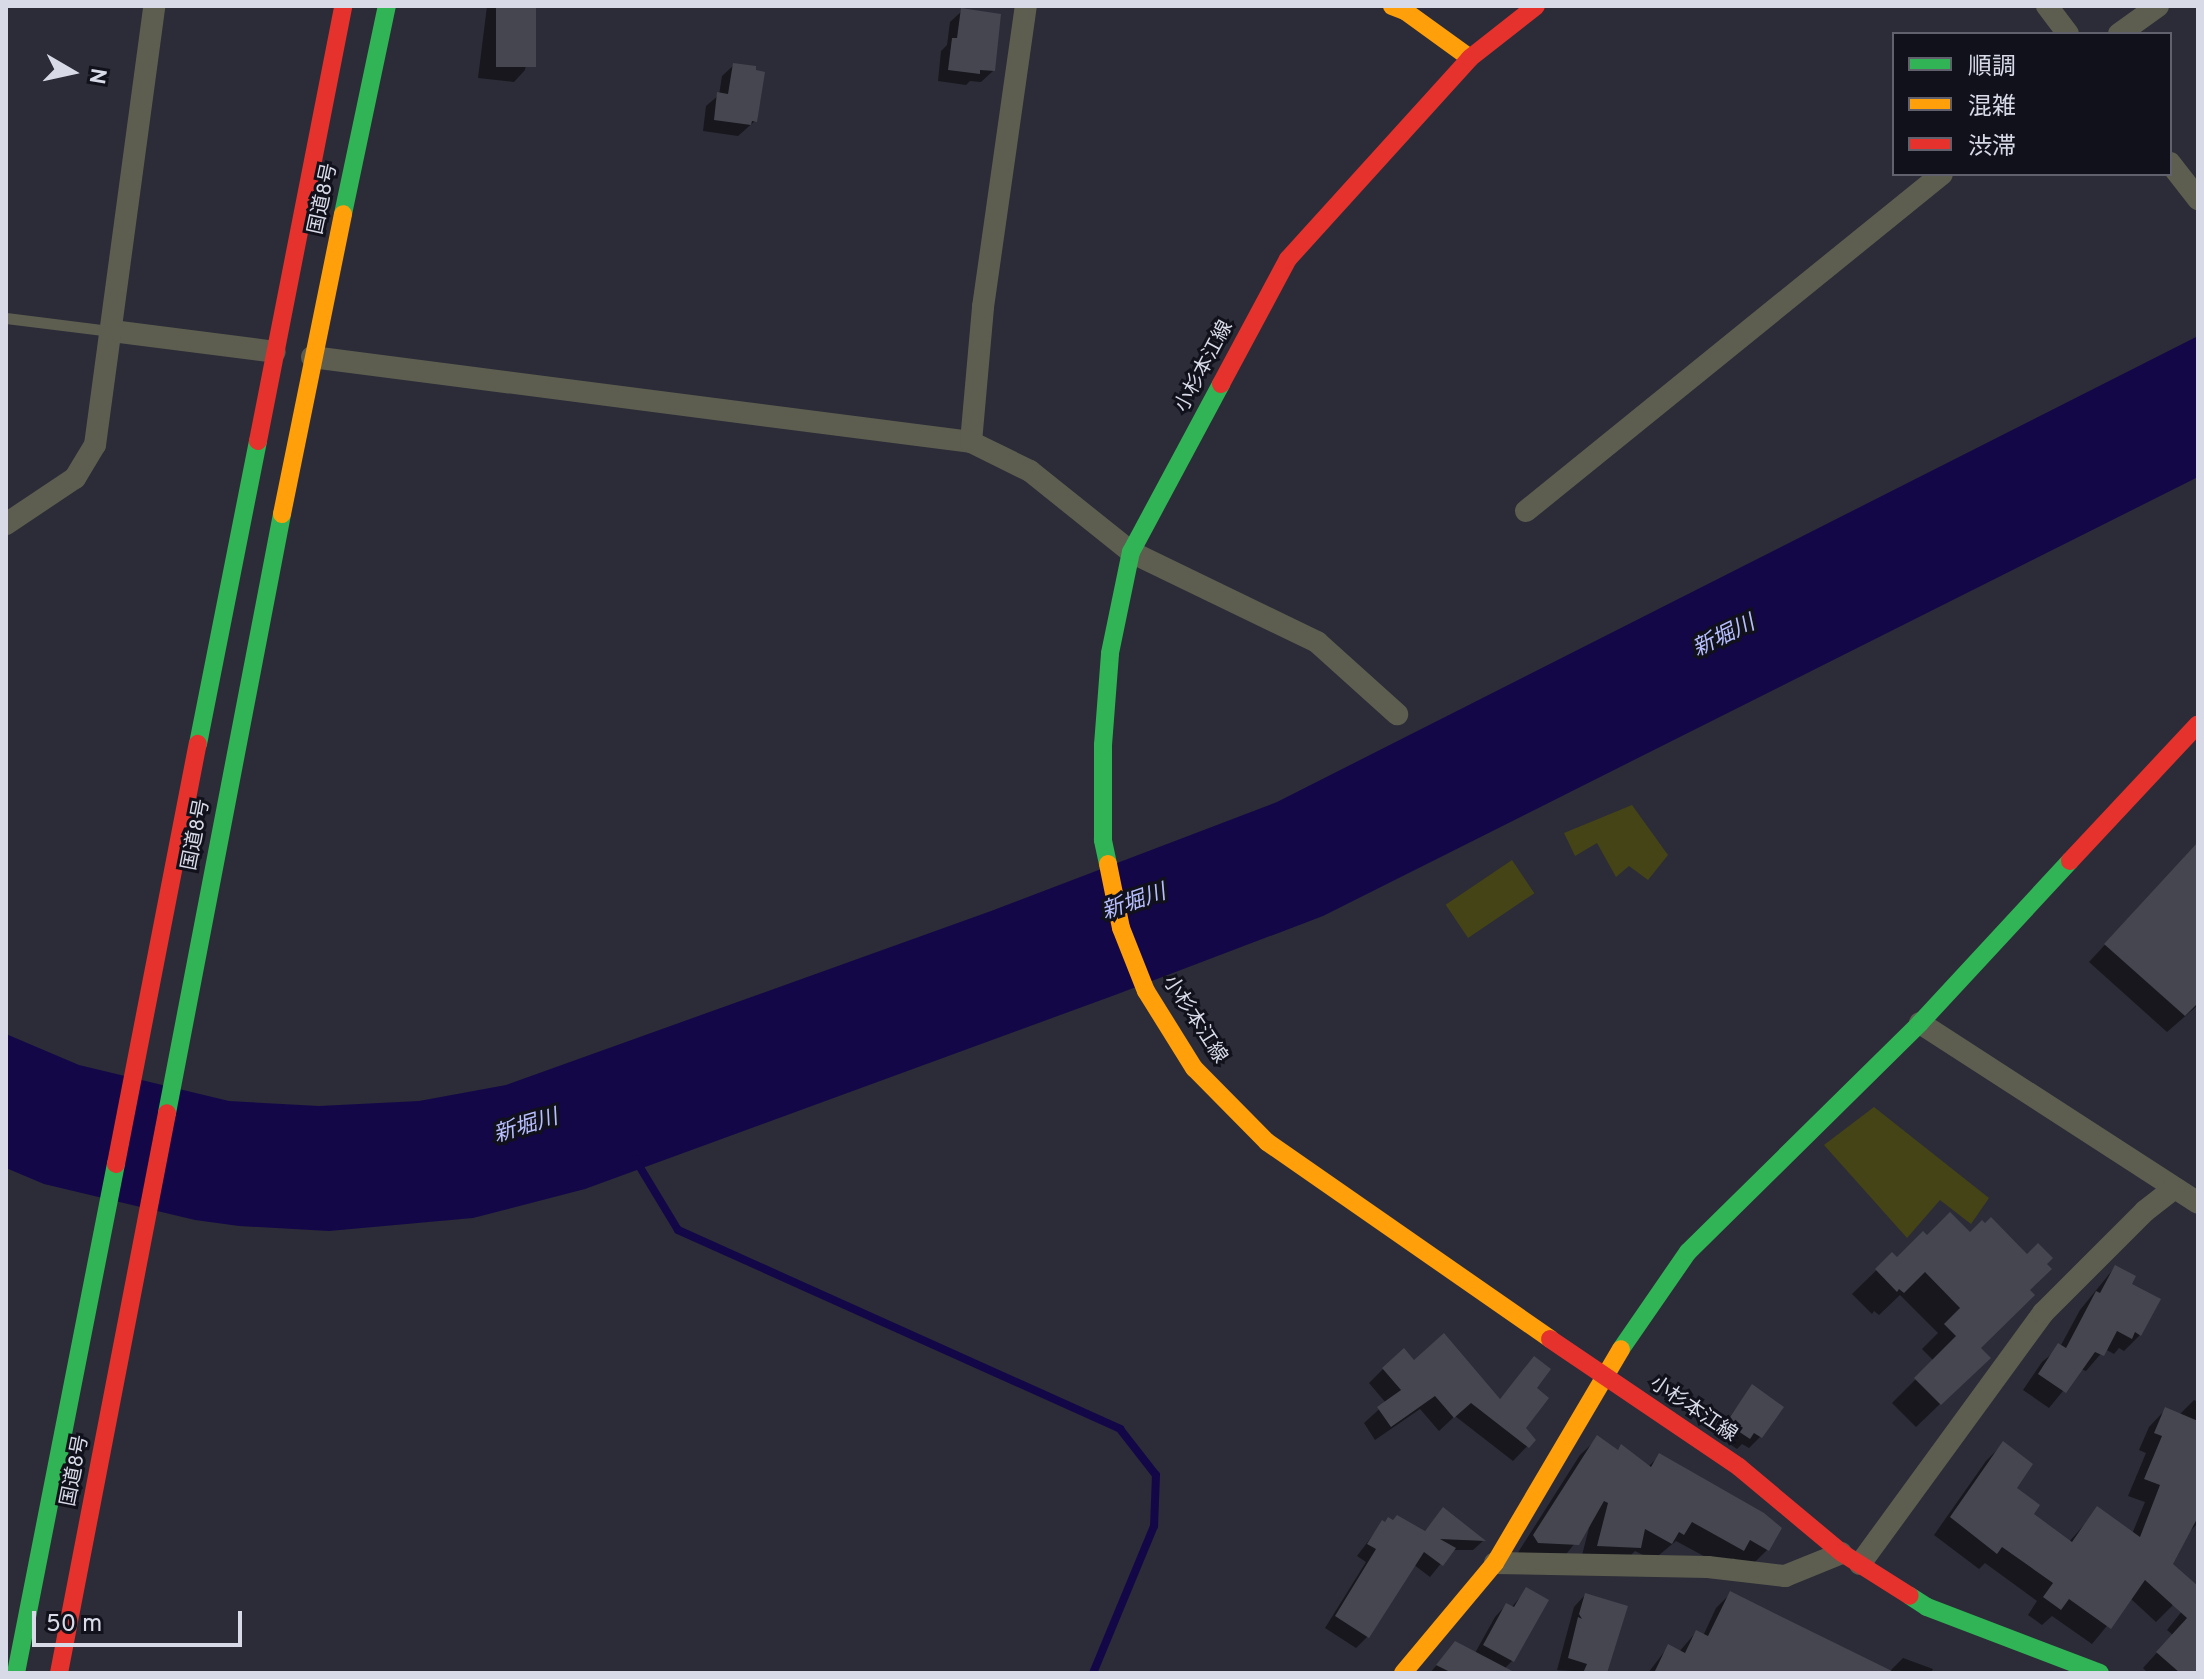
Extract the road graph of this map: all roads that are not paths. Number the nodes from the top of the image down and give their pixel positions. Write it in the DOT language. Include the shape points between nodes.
graph roads {
  1 [pos="154,6"];
  2 [pos="343,6"];
  3 [pos="387,6"];
  4 [pos="1026,6"];
  5 [pos="1392,6"];
  6 [pos="1536,6"];
  7 [pos="2047,6"];
  8 [pos="2158,6"];
  9 [pos="2066,32"];
  10 [pos="2122,32"];
  11 [pos="1470,58"];
  12 [pos="2172,166"];
  13 [pos="1940,176"];
  14 [pos="2198,199"];
  15 [pos="6,318"];
  16 [pos="112,331"];
  17 [pos="275,352"];
  18 [pos="312,357"];
  19 [pos="971,442"];
  20 [pos="1526,511"];
  21 [pos="6,524"];
  22 [pos="1131,552"];
  23 [pos="1397,714"];
  24 [pos="2198,724"];
  25 [pos="2191,746"];
  26 [pos="1920,1023"];
  27 [pos="2174,1188"];
  28 [pos="2198,1203"];
  29 [pos="1603,1376"];
  30 [pos="1851,1558"];
  31 [pos="1495,1563"];
  32 [pos="1413,1670"];
  33 [pos="16,1673"];
  34 [pos="59,1673"];
  35 [pos="2100,1673"];
  1 -- 16 [label="street"];
  2 -- 17 [label="main road, 国道8号"];
  3 -- 18 [label="main road, 国道8号"];
  4 -- 19 [label="street" via="983,307"];
  5 -- 11 [label="main road"];
  6 -- 11 [label="main road, 小杉本江線"];
  7 -- 9 [label="street"];
  8 -- 10 [label="street"];
  11 -- 22 [label="main road, 小杉本江線" via="1288,259"];
  12 -- 14 [label="street"];
  13 -- 20 [label="street"];
  15 -- 16 [label="lane"];
  16 -- 17 [label="street"];
  16 -- 21 [label="street" via="95,445 75,478"];
  17 -- 33 [label="main road, 国道8号"];
  18 -- 19 [label="street"];
  18 -- 34 [label="main road, 国道8号"];
  19 -- 22 [label="street" via="1030,471"];
  22 -- 23 [label="street" via="1317,642"];
  22 -- 29 [label="main road, 小杉本江線" via="1110,653 1103,745 1105,859 1121,928 1146,991 1194,1068 1267,1142"];
  24 -- 25 [label="main road"];
  25 -- 26 [label="main road" via="2173,748"];
  26 -- 27 [label="street"];
  26 -- 29 [label="main road" via="1688,1252"];
  27 -- 28 [label="street"];
  27 -- 30 [label="street" via="2043,1313"];
  29 -- 30 [label="main road, 小杉本江線" via="1739,1467"];
  29 -- 31 [label="main road"];
  30 -- 31 [label="street" via="1785,1576 1708,1567"];
  30 -- 35 [label="main road, 小杉本江線" via="1927,1607"];
  31 -- 32 [label="main road"];
}
